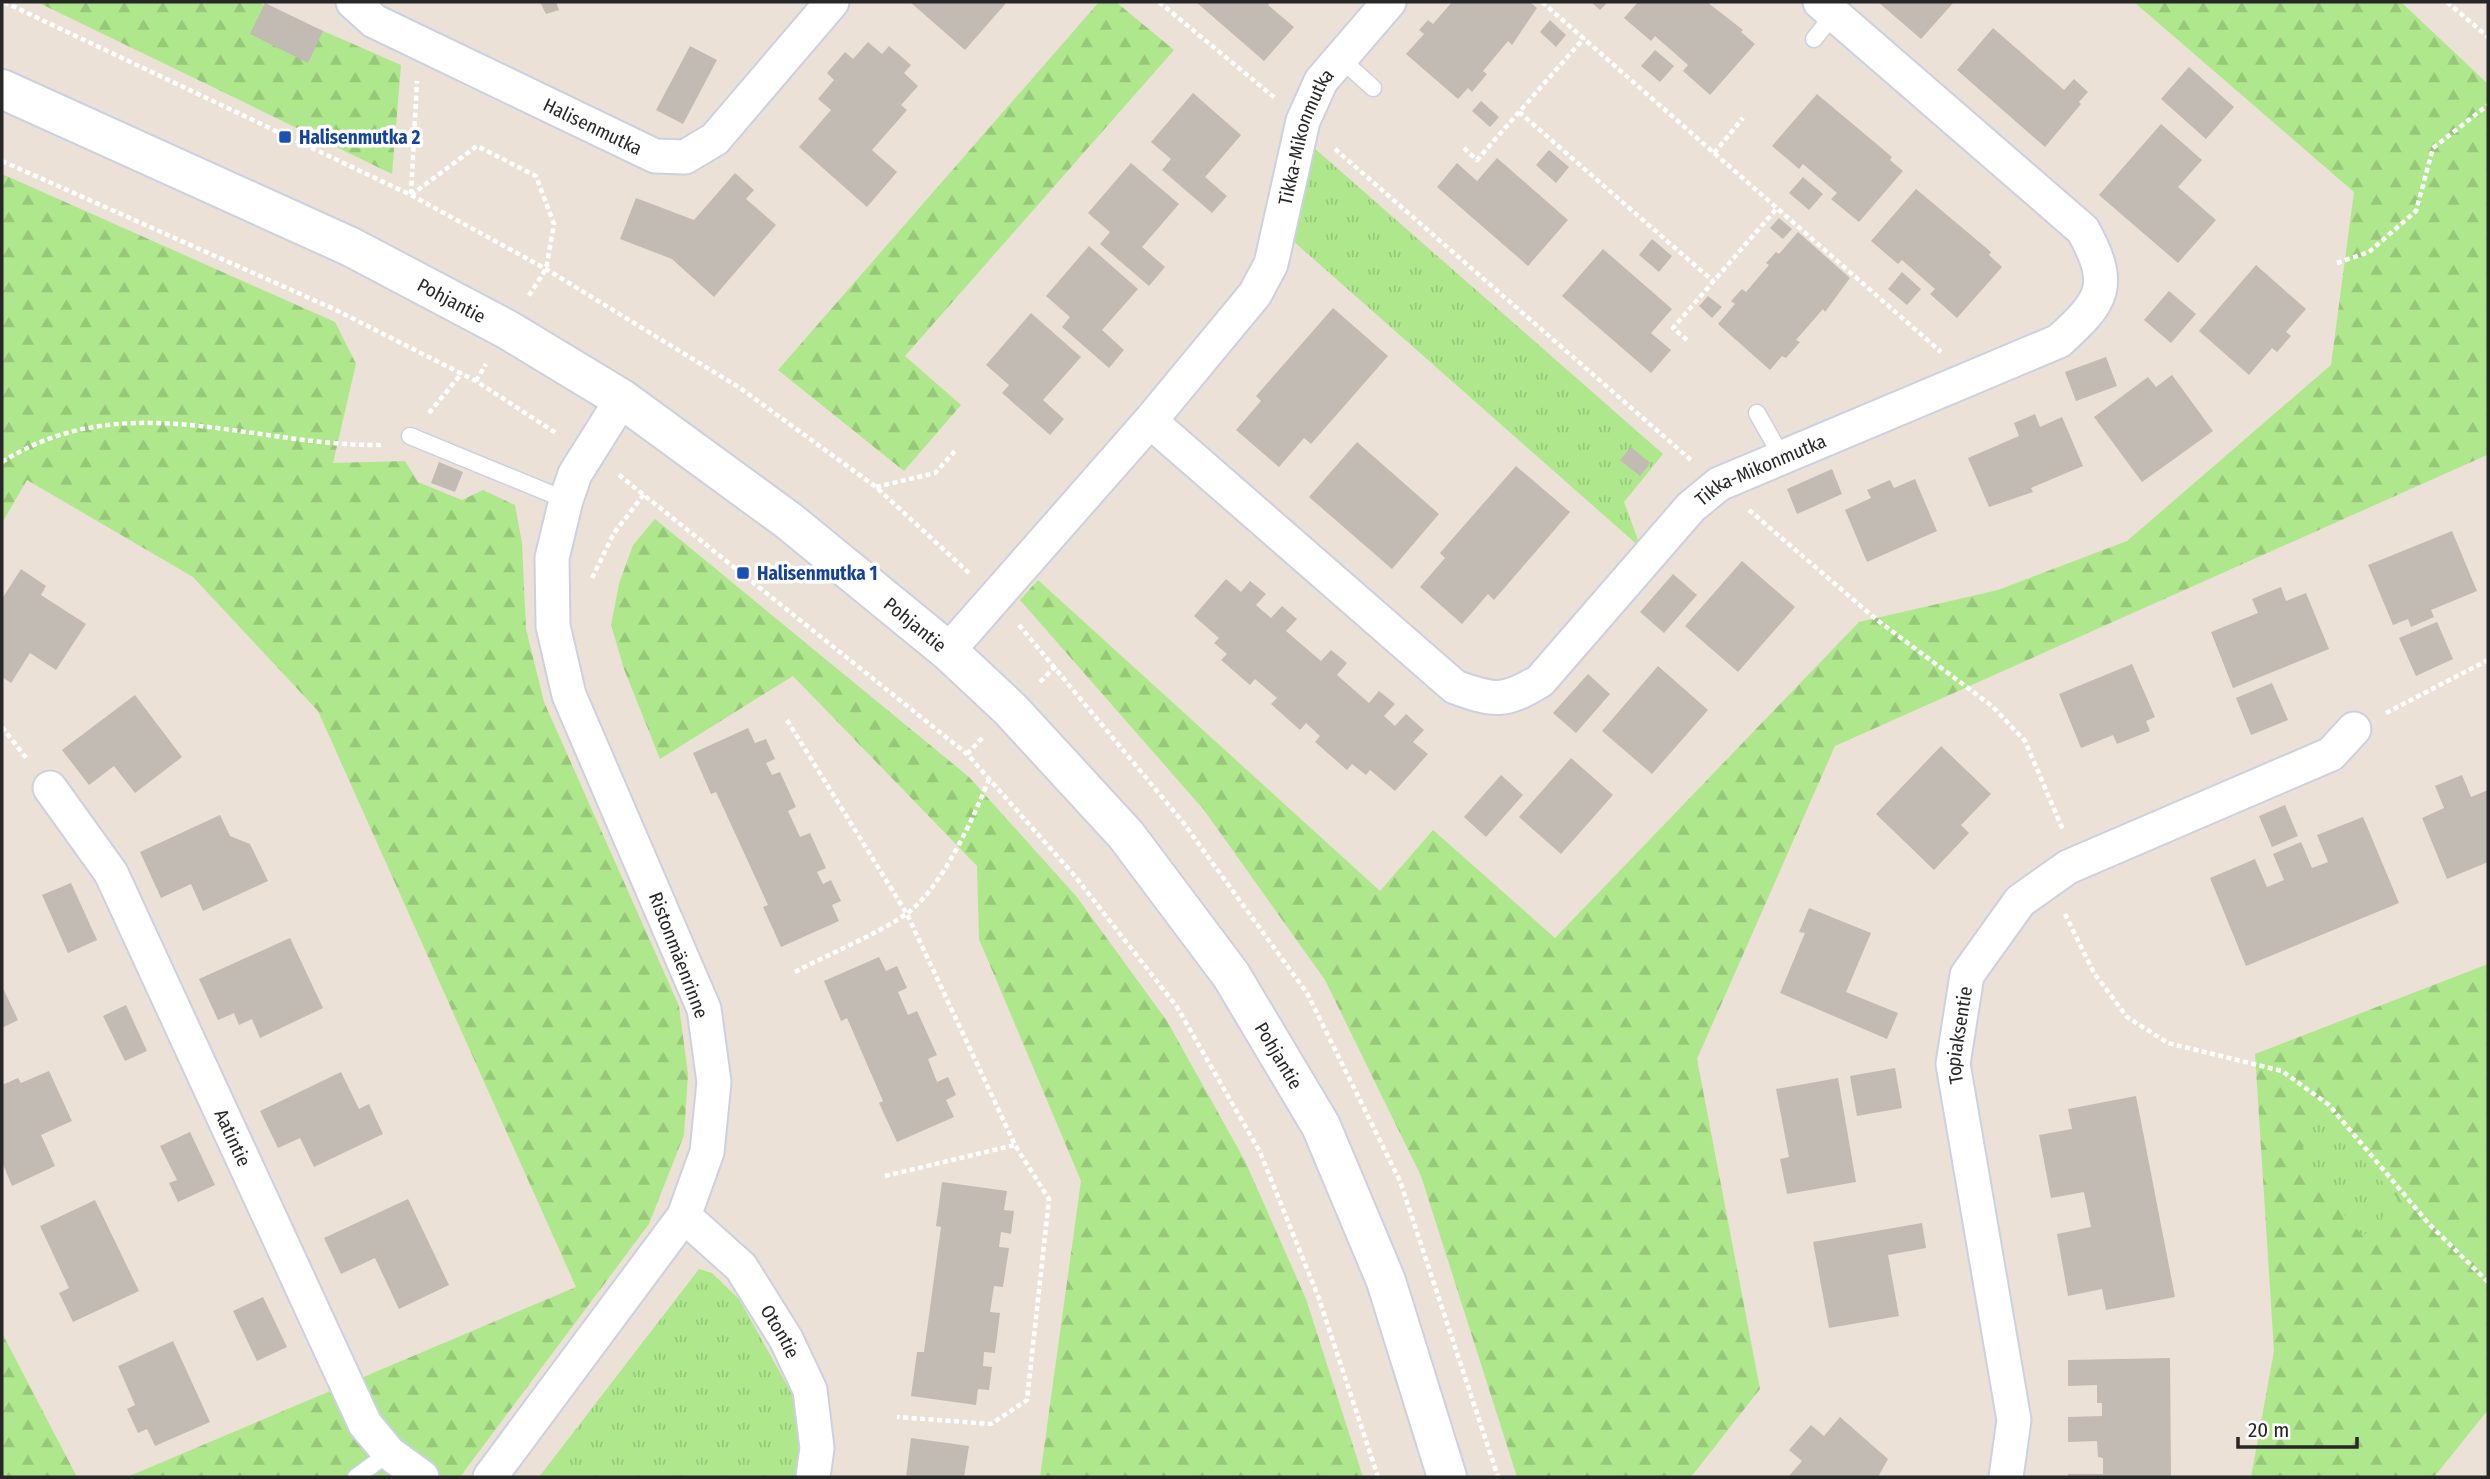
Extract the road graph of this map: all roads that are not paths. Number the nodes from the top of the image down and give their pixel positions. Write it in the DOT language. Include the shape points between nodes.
graph roads {
  1 [pos="353,2"];
  2 [pos="832,2"];
  3 [pos="1389,2"];
  4 [pos="1823,18"];
  5 [pos="1340,58"];
  6 [pos="1373,88"];
  7 [pos="2,89"];
  8 [pos="622,400"];
  9 [pos="1758,413"];
  10 [pos="1150,421"];
  11 [pos="410,436"];
  12 [pos="1782,457"];
  13 [pos="566,500"];
  14 [pos="948,651"];
  15 [pos="2354,729"];
  16 [pos="50,788"];
  17 [pos="684,1216"];
  18 [pos="389,1453"];
  19 [pos="356,1477"];
  20 [pos="422,1477"];
  21 [pos="490,1477"];
  22 [pos="813,1477"];
  23 [pos="1447,1477"];
  24 [pos="2006,1477"];
  1 -- 2 [label="street, Halisenmutka" via="374,21 655,156 685,157 715,139"];
  3 -- 5 [label="street, Tikka-Mikonmutka"];
  4 -- 12 [label="street, Tikka-Mikonmutka" via="2083,230 2099,259 2101,288 2086,316 2059,341"];
  5 -- 6 [label="lane"];
  5 -- 10 [label="street, Tikka-Mikonmutka" via="1321,81 1303,121 1271,264 1255,294"];
  7 -- 8 [label="street, Pohjantie" via="351,247 508,330"];
  8 -- 13 [label="street, Ristonmäenrinne" via="575,474"];
  8 -- 14 [label="street, Pohjantie" via="789,521"];
  9 -- 12 [label="lane"];
  10 -- 12 [label="street, Tikka-Mikonmutka" via="1455,687 1486,698 1515,696 1540,681 1691,507 1718,484"];
  10 -- 14 [label="street, Tikka-Mikonmutka"];
  11 -- 13 [label="lane"];
  13 -- 17 [label="street, Ristonmäenrinne" via="552,558 553,626 569,695 704,1009 714,1082 707,1152"];
  14 -- 23 [label="street, Pohjantie" via="1011,710 1126,835 1238,986 1326,1138 1386,1281"];
  15 -- 24 [label="street, Topiaksentie" via="2331,754 2068,867 2020,901 1967,975 1953,1064 2014,1420"];
  16 -- 18 [label="street, Aatintie" via="111,873 365,1424"];
  17 -- 21 [label="street, Ristonmäenrinne"];
  17 -- 22 [label="street, Otontie" via="741,1267 786,1339 810,1390 817,1448"];
  18 -- 19 [label="lane"];
  18 -- 20 [label="street, Aatintie"];
}
